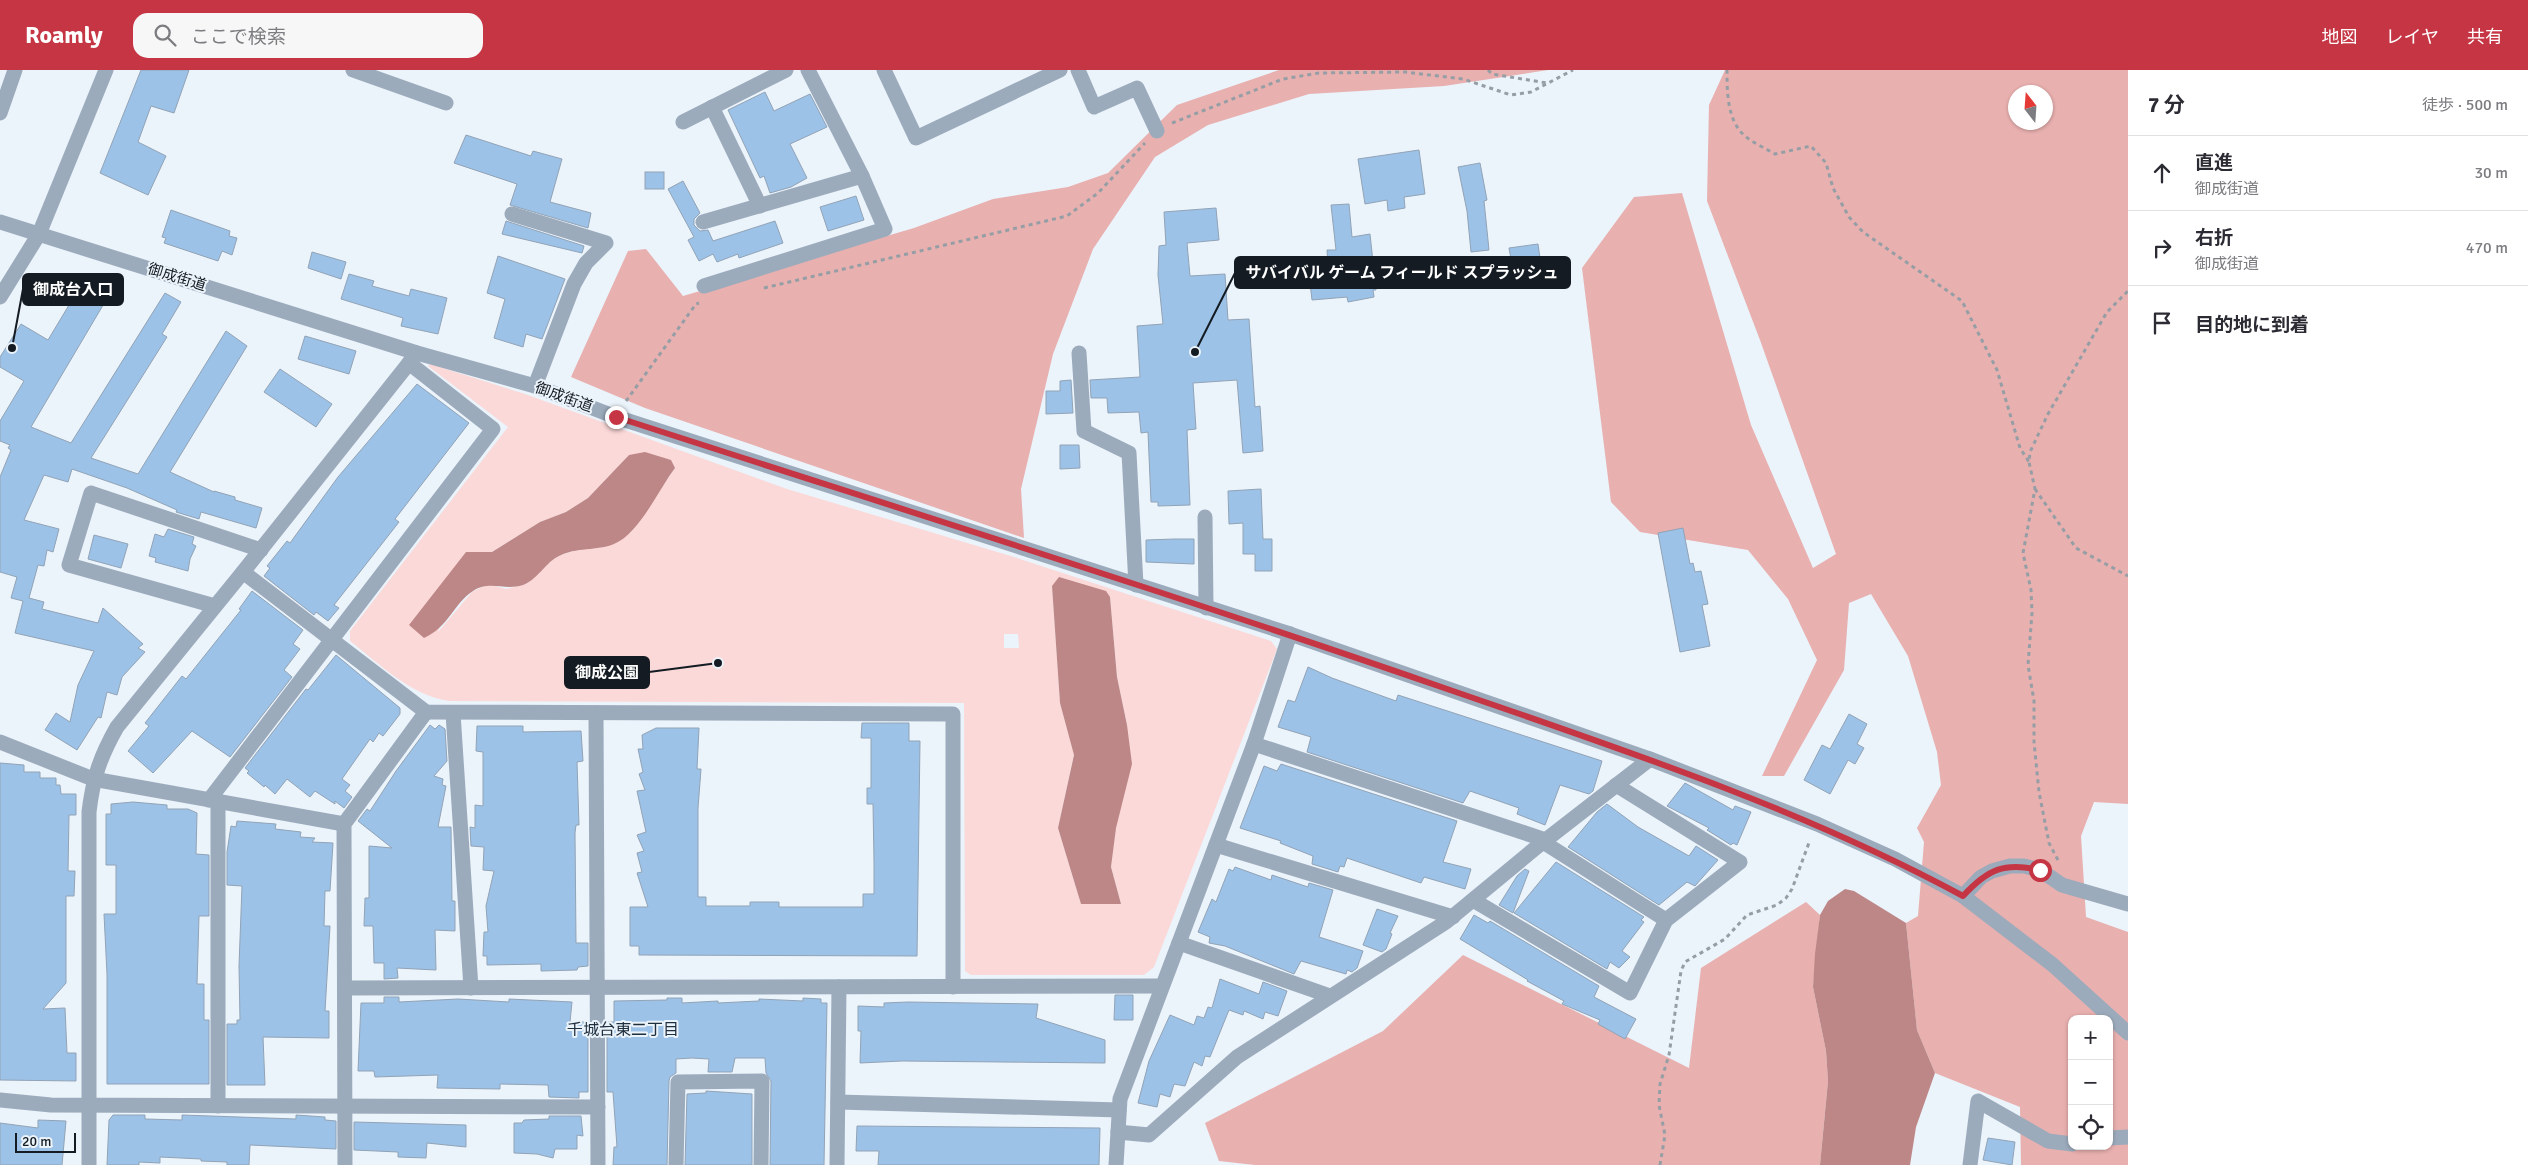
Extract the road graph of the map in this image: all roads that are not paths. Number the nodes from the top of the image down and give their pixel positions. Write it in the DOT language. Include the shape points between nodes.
graph roads {
  1 [pos="106,70"];
  2 [pos="353,70"];
  3 [pos="786,70"];
  4 [pos="808,70"];
  5 [pos="884,70"];
  6 [pos="1060,70"];
  7 [pos="1078,70"];
  8 [pos="9,74"];
  9 [pos="446,103"];
  10 [pos="712,107"];
  11 [pos="0,112"];
  12 [pos="683,122"];
  13 [pos="1157,131"];
  14 [pos="862,176"];
  15 [pos="760,206"];
  16 [pos="512,214"];
  17 [pos="0,222"];
  18 [pos="702,222"];
  19 [pos="39,234"];
  20 [pos="704,286"];
  21 [pos="0,297"];
  22 [pos="1080,353"];
  23 [pos="413,358"];
  24 [pos="535,386"];
  25 [pos="1206,516"];
  26 [pos="261,550"];
  27 [pos="243,572"];
  28 [pos="1136,585"];
  29 [pos="216,606"];
  30 [pos="1206,608"];
  31 [pos="1290,634"];
  32 [pos="331,638"];
  33 [pos="426,712"];
  34 [pos="453,712"];
  35 [pos="596,713"];
  36 [pos="0,742"];
  37 [pos="1254,744"];
  38 [pos="1650,759"];
  39 [pos="93,779"];
  40 [pos="1616,785"];
  41 [pos="213,801"];
  42 [pos="344,824"];
  43 [pos="1545,841"];
  44 [pos="1216,845"];
  45 [pos="1963,896"];
  46 [pos="1472,900"];
  47 [pos="2128,904"];
  48 [pos="1453,917"];
  49 [pos="1666,920"];
  50 [pos="1179,943"];
  51 [pos="953,986"];
  52 [pos="1162,986"];
  53 [pos="598,987"];
  54 [pos="838,987"];
  55 [pos="346,988"];
  56 [pos="471,988"];
  57 [pos="1330,996"];
  58 [pos="2128,1033"];
  59 [pos="0,1100"];
  60 [pos="838,1102"];
  61 [pos="89,1105"];
  62 [pos="218,1106"];
  63 [pos="344,1106"];
  64 [pos="598,1107"];
  65 [pos="1119,1110"];
  66 [pos="1118,1132"];
  67 [pos="2128,1137"];
  68 [pos="2113,1138"];
  69 [pos="2068,1144"];
  70 [pos="89,1165"];
  71 [pos="345,1165"];
  72 [pos="598,1165"];
  73 [pos="676,1165"];
  74 [pos="761,1165"];
  75 [pos="837,1165"];
  76 [pos="1116,1165"];
  77 [pos="1970,1165"];
  1 -- 19 [label="street"];
  2 -- 9 [label="street"];
  3 -- 10 [label="street"];
  4 -- 14 [label="street"];
  5 -- 6 [label="street" via="916,138"];
  7 -- 13 [label="street" via="1094,107 1137,88"];
  8 -- 11 [label="street"];
  10 -- 12 [label="street"];
  10 -- 15 [label="street"];
  14 -- 15 [label="street"];
  14 -- 20 [label="street" via="885,229"];
  15 -- 18 [label="street"];
  16 -- 24 [label="street" via="606,243 586,263 574,284"];
  17 -- 19 [label="street, 御成街道"];
  19 -- 21 [label="street"];
  19 -- 23 [label="street, 御成街道"];
  22 -- 28 [label="street" via="1084,431 1130,453"];
  23 -- 24 [label="street, 御成街道"];
  23 -- 26 [label="street"];
  23 -- 32 [label="street" via="494,429"];
  24 -- 28 [label="street, 御成街道" via="616,417"];
  25 -- 30 [label="street"];
  26 -- 27 [label="street"];
  26 -- 29 [label="street" via="91,493 69,564"];
  27 -- 29 [label="street"];
  27 -- 32 [label="street"];
  28 -- 30 [label="street, 御成街道"];
  29 -- 39 [label="street" via="117,727 104,749"];
  30 -- 31 [label="street, 御成街道"];
  31 -- 37 [label="street"];
  31 -- 38 [label="street, 御成街道"];
  32 -- 33 [label="street"];
  32 -- 41 [label="street"];
  33 -- 34 [label="street"];
  33 -- 42 [label="street"];
  34 -- 35 [label="street"];
  34 -- 56 [label="street"];
  35 -- 51 [label="street" via="953,714"];
  35 -- 53 [label="street"];
  36 -- 39 [label="street"];
  37 -- 43 [label="street"];
  37 -- 44 [label="street"];
  38 -- 40 [label="street"];
  38 -- 45 [label="street, 御成街道" via="1818,824 1895,859"];
  39 -- 41 [label="street"];
  39 -- 61 [label="street" via="89,812"];
  40 -- 43 [label="street"];
  40 -- 49 [label="street" via="1740,862"];
  41 -- 42 [label="street"];
  41 -- 62 [label="street"];
  42 -- 55 [label="street"];
  43 -- 46 [label="street"];
  43 -- 49 [label="street"];
  44 -- 48 [label="street"];
  44 -- 50 [label="street"];
  45 -- 47 [label="street" via="1981,877 2010,866 2040,870 2062,885"];
  45 -- 58 [label="street, 御成街道" via="2053,965"];
  46 -- 48 [label="street"];
  46 -- 49 [label="street" via="1630,993"];
  48 -- 57 [label="street"];
  50 -- 52 [label="street"];
  50 -- 57 [label="street"];
  51 -- 52 [label="street"];
  51 -- 54 [label="street"];
  52 -- 65 [label="street" via="1120,1099"];
  53 -- 54 [label="street"];
  53 -- 56 [label="street"];
  53 -- 64 [label="street"];
  54 -- 60 [label="street"];
  55 -- 56 [label="street"];
  55 -- 63 [label="street"];
  57 -- 66 [label="street" via="1237,1057 1149,1135"];
  59 -- 61 [label="street"];
  60 -- 65 [label="street"];
  60 -- 75 [label="street"];
  61 -- 62 [label="street"];
  61 -- 70 [label="street"];
  62 -- 63 [label="street"];
  63 -- 64 [label="street"];
  63 -- 71 [label="street"];
  64 -- 72 [label="street"];
  65 -- 66 [label="street"];
  66 -- 76 [label="street"];
  67 -- 68 [label="street"];
  69 -- 77 [label="street" via="2048,1142 1978,1101"];
  73 -- 74 [label="street" via="678,1082 762,1081"];
}
